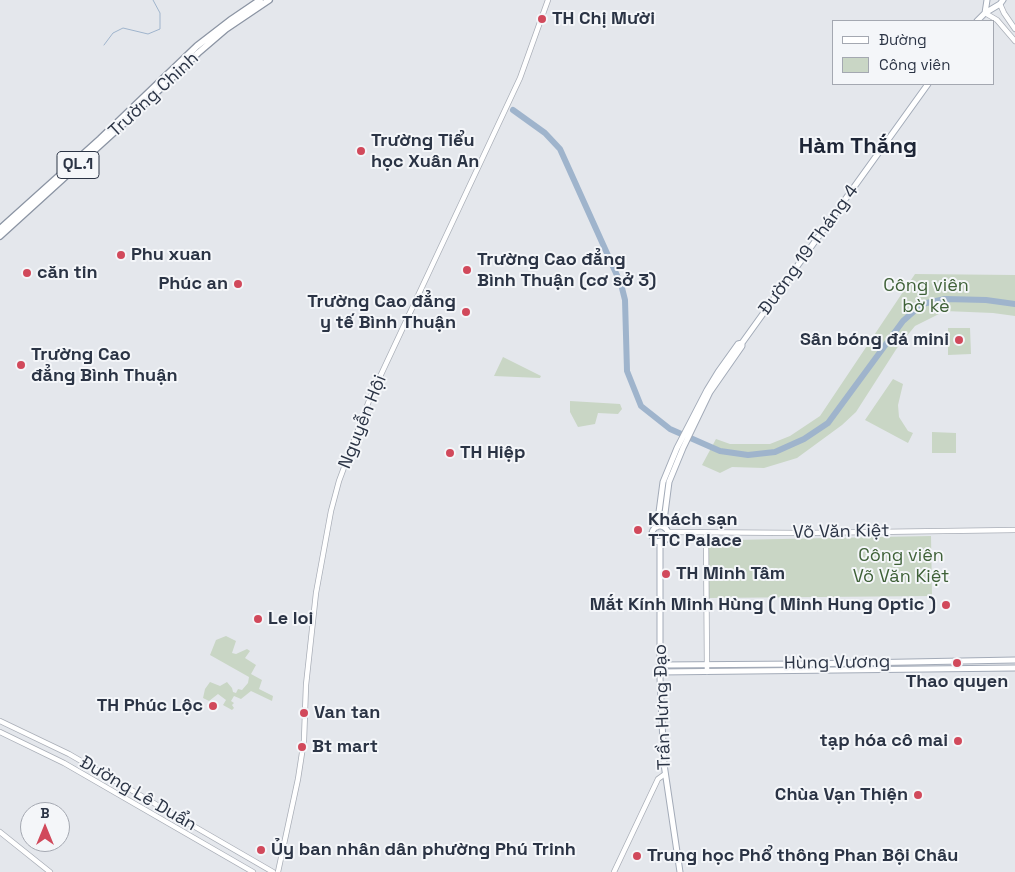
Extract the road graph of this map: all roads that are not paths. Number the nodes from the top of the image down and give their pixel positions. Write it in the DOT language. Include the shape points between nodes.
graph roads {
  1 [pos="260,0"];
  2 [pos="269,0"];
  3 [pos="548,0"];
  4 [pos="987,0"];
  5 [pos="1002,2"];
  6 [pos="985,13"];
  7 [pos="978,20"];
  8 [pos="1015,29"];
  9 [pos="1015,41"];
  10 [pos="160,84"];
  11 [pos="927,85"];
  12 [pos="155,90"];
  13 [pos="0,229"];
  14 [pos="0,236"];
  15 [pos="680,448"];
  16 [pos="657,527"];
  17 [pos="666,530"];
  18 [pos="1015,530"];
  19 [pos="706,533"];
  20 [pos="660,541"];
  21 [pos="1015,660"];
  22 [pos="706,664"];
  23 [pos="660,665"];
  24 [pos="1015,668"];
  25 [pos="660,672"];
  26 [pos="707,672"];
  27 [pos="0,721"];
  28 [pos="0,732"];
  29 [pos="69,754"];
  30 [pos="64,763"];
  31 [pos="665,774"];
  32 [pos="178,817"];
  33 [pos="173,826"];
  34 [pos="0,832"];
  35 [pos="50,872"];
  36 [pos="252,872"];
  37 [pos="273,872"];
  38 [pos="278,872"];
  39 [pos="614,872"];
  40 [pos="680,872"];
  1 -- 10 [label="highway, Trường Chinh / QL.1" via="205,40"];
  2 -- 10 [label="highway, Trường Chinh / QL.1"];
  3 -- 38 [label="street, Nguyễn Hội" via="504,114 370,398 339,481 316,593 298,780"];
  4 -- 6 [label="main road"];
  5 -- 6 [label="main road"];
  5 -- 8 [label="street" via="1004,13"];
  6 -- 7 [label="main road"];
  6 -- 9 [label="street" via="997,20"];
  10 -- 12 [label="highway, Trường Chinh / QL.1"];
  11 -- 15 [label="main road, Đường 19 Tháng 4" via="742,343 692,421"];
  12 -- 13 [label="highway, Trường Chinh / QL.1"];
  12 -- 14 [label="highway, Trường Chinh / QL.1"];
  15 -- 16 [label="main road" via="663,482"];
  15 -- 17 [label="main road" via="669,482 664,521"];
  16 -- 17 [label="main road"];
  16 -- 20 [label="main road" via="653,537"];
  17 -- 19 [label="street, Võ Văn Kiệt"];
  17 -- 20 [label="main road" via="667,537"];
  18 -- 19 [label="street, Võ Văn Kiệt"];
  19 -- 22 [label="street"];
  20 -- 23 [label="main road, Trần Hưng Đạo"];
  21 -- 22 [label="main road, Hùng Vương"];
  22 -- 23 [label="main road, Hùng Vương"];
  22 -- 26 [label="street"];
  23 -- 25 [label="main road, Trần Hưng Đạo"];
  24 -- 26 [label="main road, Hùng Vương"];
  25 -- 26 [label="main road, Hùng Vương"];
  25 -- 31 [label="main road, Trần Hưng Đạo"];
  27 -- 29 [label="street, Đường Lê Duẩn"];
  28 -- 30 [label="street, Đường Lê Duẩn"];
  29 -- 30 [label="street"];
  29 -- 32 [label="street, Đường Lê Duẩn"];
  30 -- 33 [label="street, Đường Lê Duẩn"];
  31 -- 39 [label="street" via="658,779"];
  31 -- 40 [label="main road, Trần Hưng Đạo"];
  32 -- 33 [label="street"];
  32 -- 37 [label="street, Đường Lê Duẩn"];
  33 -- 36 [label="street, Đường Lê Duẩn"];
  34 -- 35 [label="street"];
}
